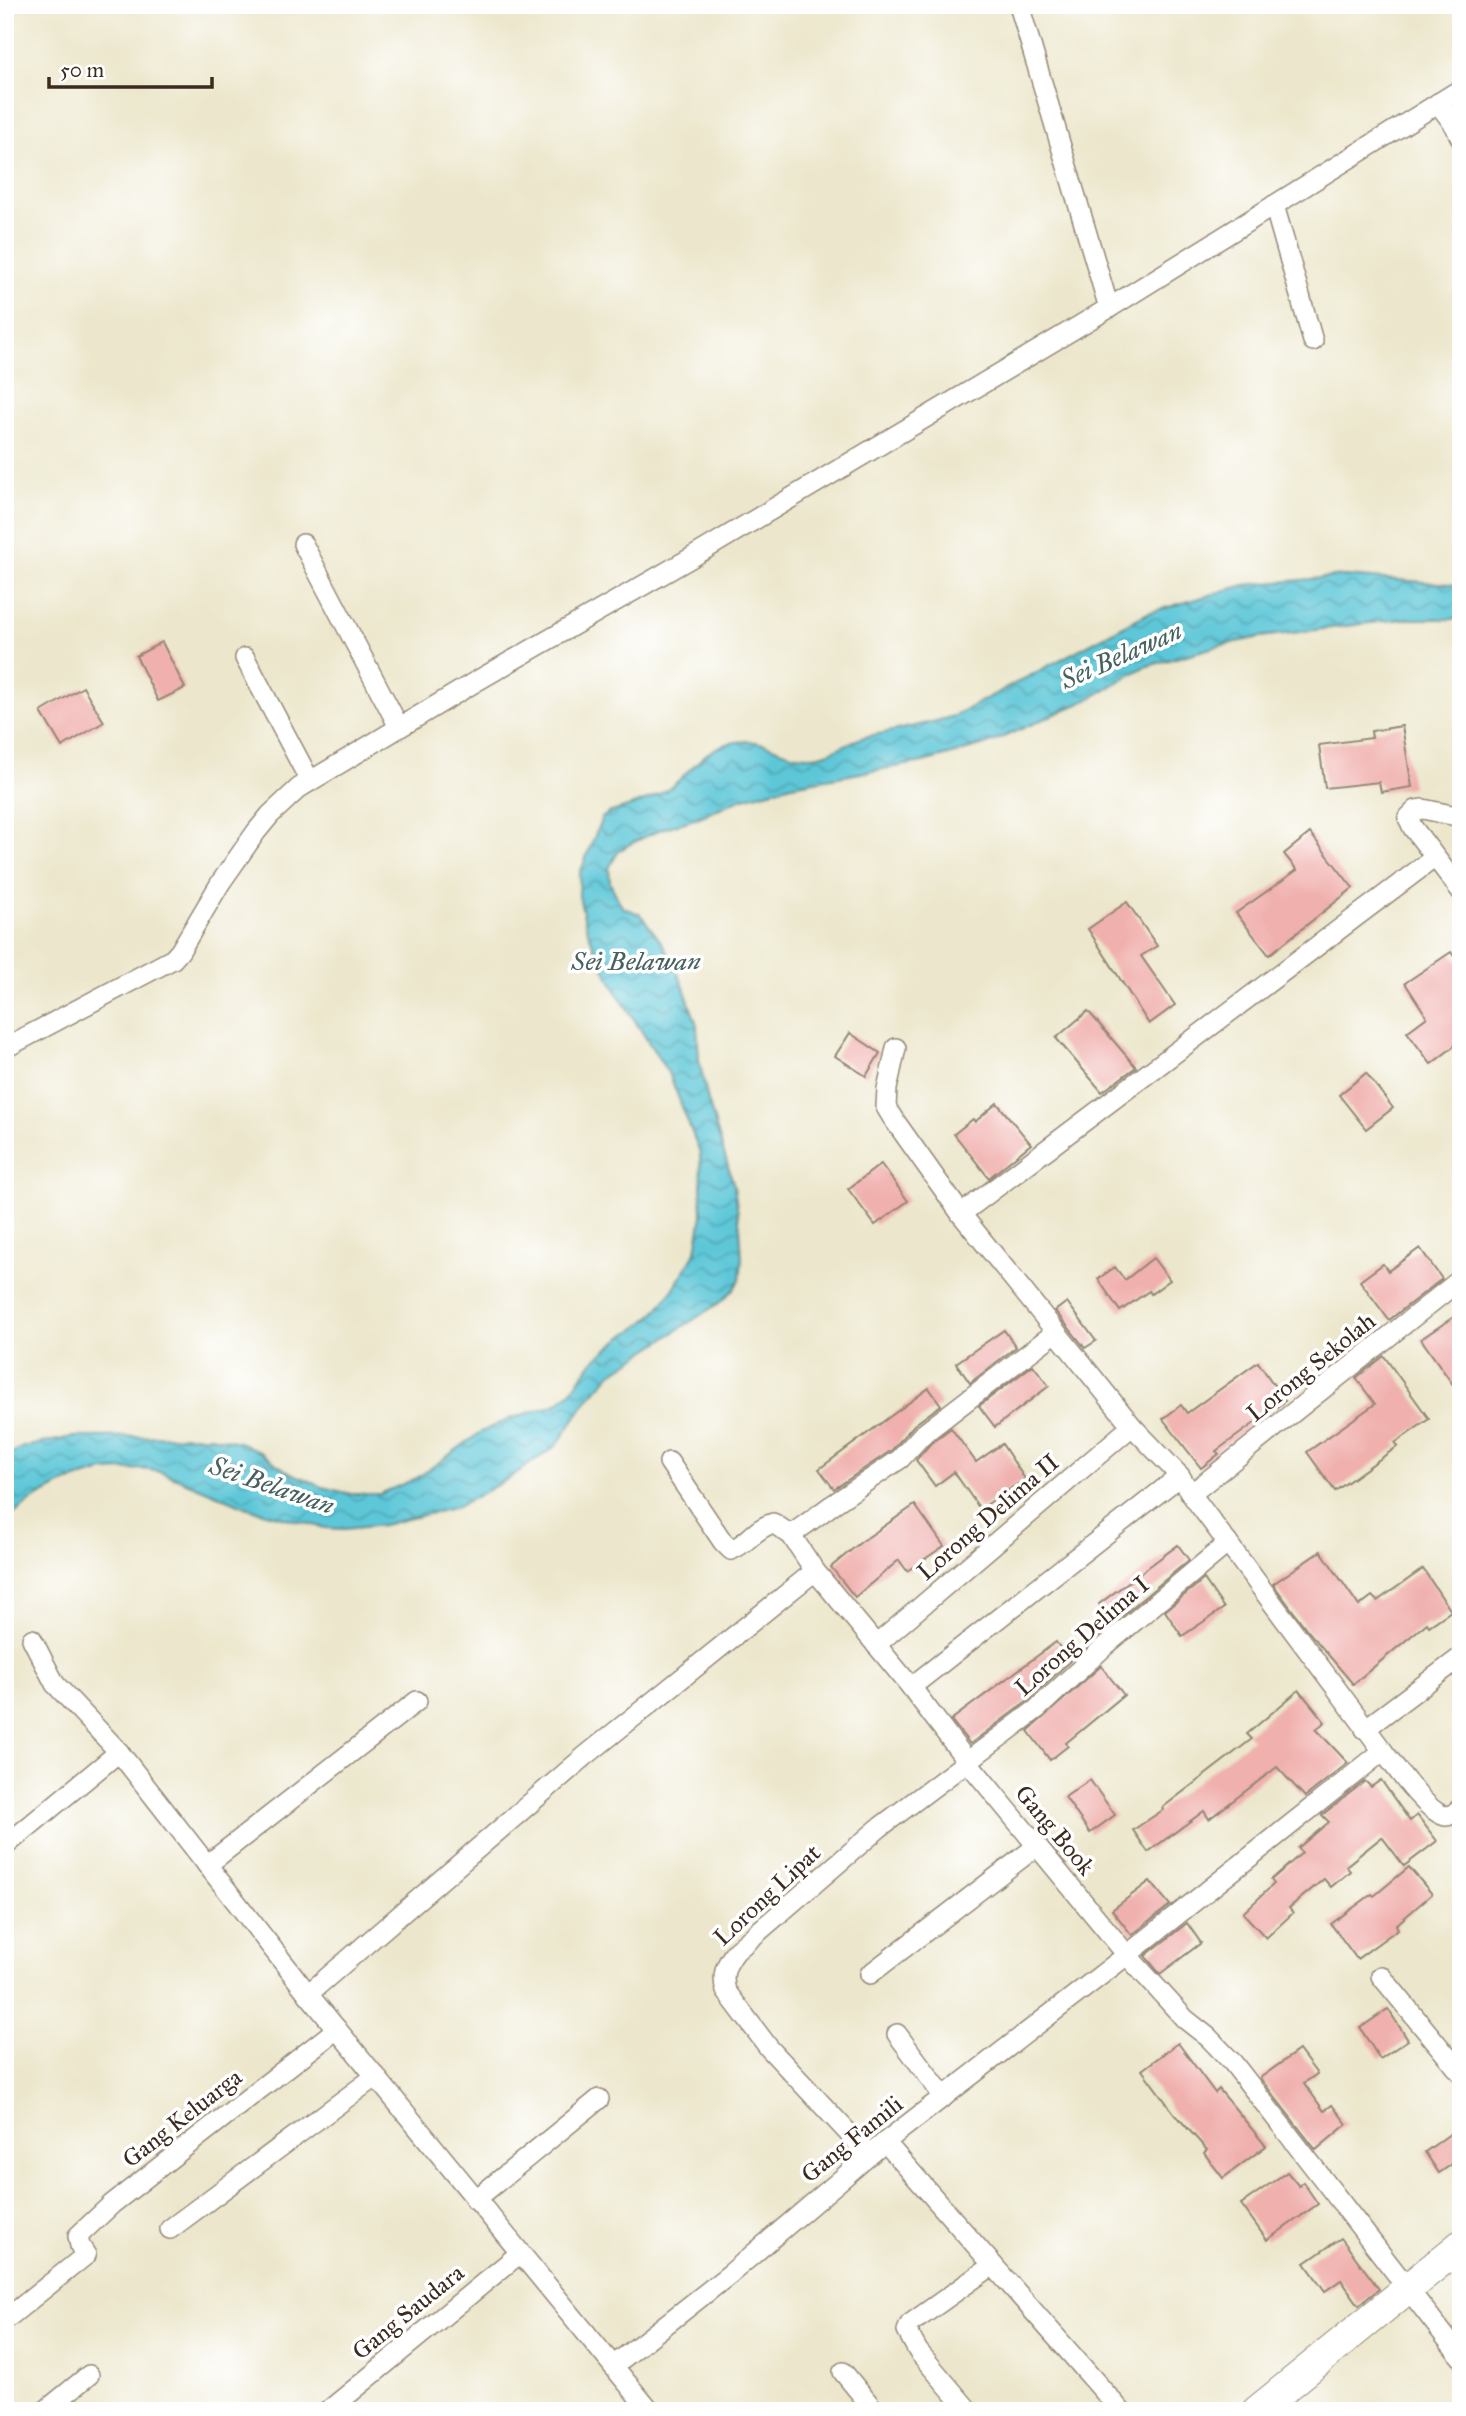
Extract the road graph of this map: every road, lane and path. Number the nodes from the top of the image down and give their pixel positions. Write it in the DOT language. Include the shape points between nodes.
graph roads {
  1 [pos="1019,5"];
  2 [pos="1461,89"];
  3 [pos="1438,103"];
  4 [pos="1461,139"];
  5 [pos="1274,205"];
  6 [pos="1110,308"];
  7 [pos="1312,341"];
  8 [pos="303,544"];
  9 [pos="245,658"];
  10 [pos="399,727"];
  11 [pos="310,781"];
  12 [pos="1461,817"];
  13 [pos="1434,858"];
  14 [pos="1461,891"];
  15 [pos="5,1048"];
  16 [pos="897,1048"];
  17 [pos="961,1214"];
  18 [pos="1461,1279"];
  19 [pos="1056,1332"];
  20 [pos="1132,1426"];
  21 [pos="669,1462"];
  22 [pos="1180,1476"];
  23 [pos="1191,1494"];
  24 [pos="791,1535"];
  25 [pos="1228,1543"];
  26 [pos="814,1571"];
  27 [pos="32,1639"];
  28 [pos="876,1645"];
  29 [pos="1461,1657"];
  30 [pos="911,1687"];
  31 [pos="417,1701"];
  32 [pos="1365,1730"];
  33 [pos="1382,1751"];
  34 [pos="119,1752"];
  35 [pos="967,1761"];
  36 [pos="1461,1808"];
  37 [pos="5,1846"];
  38 [pos="1037,1846"];
  39 [pos="207,1866"];
  40 [pos="1127,1955"];
  41 [pos="870,1974"];
  42 [pos="1381,1976"];
  43 [pos="308,1994"];
  44 [pos="337,2029"];
  45 [pos="897,2034"];
  46 [pos="1461,2073"];
  47 [pos="376,2077"];
  48 [pos="944,2097"];
  49 [pos="599,2099"];
  50 [pos="885,2142"];
  51 [pos="869,2155"];
  52 [pos="475,2200"];
  53 [pos="170,2228"];
  54 [pos="1461,2245"];
  55 [pos="519,2254"];
  56 [pos="993,2265"];
  57 [pos="1407,2288"];
  58 [pos="5,2319"];
  59 [pos="1461,2357"];
  60 [pos="613,2366"];
  61 [pos="843,2372"];
  62 [pos="89,2375"];
  63 [pos="45,2411"];
  64 [pos="328,2411"];
  65 [pos="650,2411"];
  66 [pos="875,2411"];
  67 [pos="969,2411"];
  68 [pos="1121,2411"];
  69 [pos="1257,2411"];
  1 -- 6 [label="street"];
  2 -- 3 [label="street"];
  3 -- 4 [label="street"];
  3 -- 5 [label="street"];
  5 -- 6 [label="street"];
  5 -- 7 [label="street"];
  6 -- 10 [label="street"];
  8 -- 10 [label="street"];
  9 -- 11 [label="street"];
  10 -- 11 [label="street"];
  11 -- 15 [label="street" via="256,832 173,959"];
  12 -- 13 [label="street" via="1423,809 1410,814 1409,821"];
  13 -- 14 [label="street"];
  13 -- 17 [label="street"];
  16 -- 17 [label="street" via="886,1107"];
  17 -- 19 [label="street"];
  18 -- 23 [label="street, Lorong Sekolah"];
  19 -- 20 [label="street"];
  19 -- 24 [label="street" via="922,1434 900,1458"];
  20 -- 22 [label="street"];
  20 -- 28 [label="street, Lorong Delima II"];
  21 -- 24 [label="street" via="731,1550 758,1527 774,1523"];
  22 -- 23 [label="street"];
  22 -- 30 [label="street"];
  23 -- 25 [label="street"];
  24 -- 26 [label="street, Gang Book"];
  25 -- 32 [label="street"];
  25 -- 35 [label="street, Lorong Delima I" via="1105,1645 1037,1709"];
  26 -- 28 [label="street, Gang Book"];
  26 -- 43 [label="street" via="584,1757"];
  27 -- 34 [label="street" via="55,1684"];
  28 -- 30 [label="street, Gang Book"];
  29 -- 32 [label="street"];
  30 -- 35 [label="street, Gang Book"];
  31 -- 39 [label="street"];
  32 -- 33 [label="street"];
  33 -- 36 [label="street" via="1437,1812 1445,1816"];
  33 -- 40 [label="street, Gang Famili"];
  34 -- 37 [label="street"];
  34 -- 39 [label="street"];
  35 -- 38 [label="street, Gang Book"];
  35 -- 51 [label="street, Lorong Lipat" via="879,1828 725,1965 726,1991 769,2048"];
  38 -- 40 [label="street, Gang Book"];
  38 -- 41 [label="street"];
  39 -- 43 [label="street"];
  40 -- 48 [label="street, Gang Famili"];
  40 -- 57 [label="street, Gang Book" via="1233,2063"];
  42 -- 46 [label="street"];
  43 -- 44 [label="street"];
  44 -- 47 [label="street"];
  44 -- 58 [label="street, Gang Keluarga" via="111,2204 78,2236 86,2255"];
  45 -- 48 [label="street"];
  47 -- 52 [label="street"];
  47 -- 53 [label="street"];
  48 -- 50 [label="street, Gang Famili"];
  49 -- 52 [label="street"];
  50 -- 51 [label="street, Gang Famili"];
  50 -- 56 [label="street"];
  51 -- 60 [label="street, Gang Famili"];
  52 -- 55 [label="street"];
  54 -- 57 [label="main road"];
  55 -- 60 [label="street"];
  55 -- 64 [label="street, Gang Saudara"];
  56 -- 67 [label="street" via="910,2324 907,2331 918,2351"];
  56 -- 68 [label="street"];
  57 -- 59 [label="street, Gang Book"];
  57 -- 69 [label="main road"];
  60 -- 65 [label="street"];
  61 -- 66 [label="street"];
  62 -- 63 [label="street"];
}
